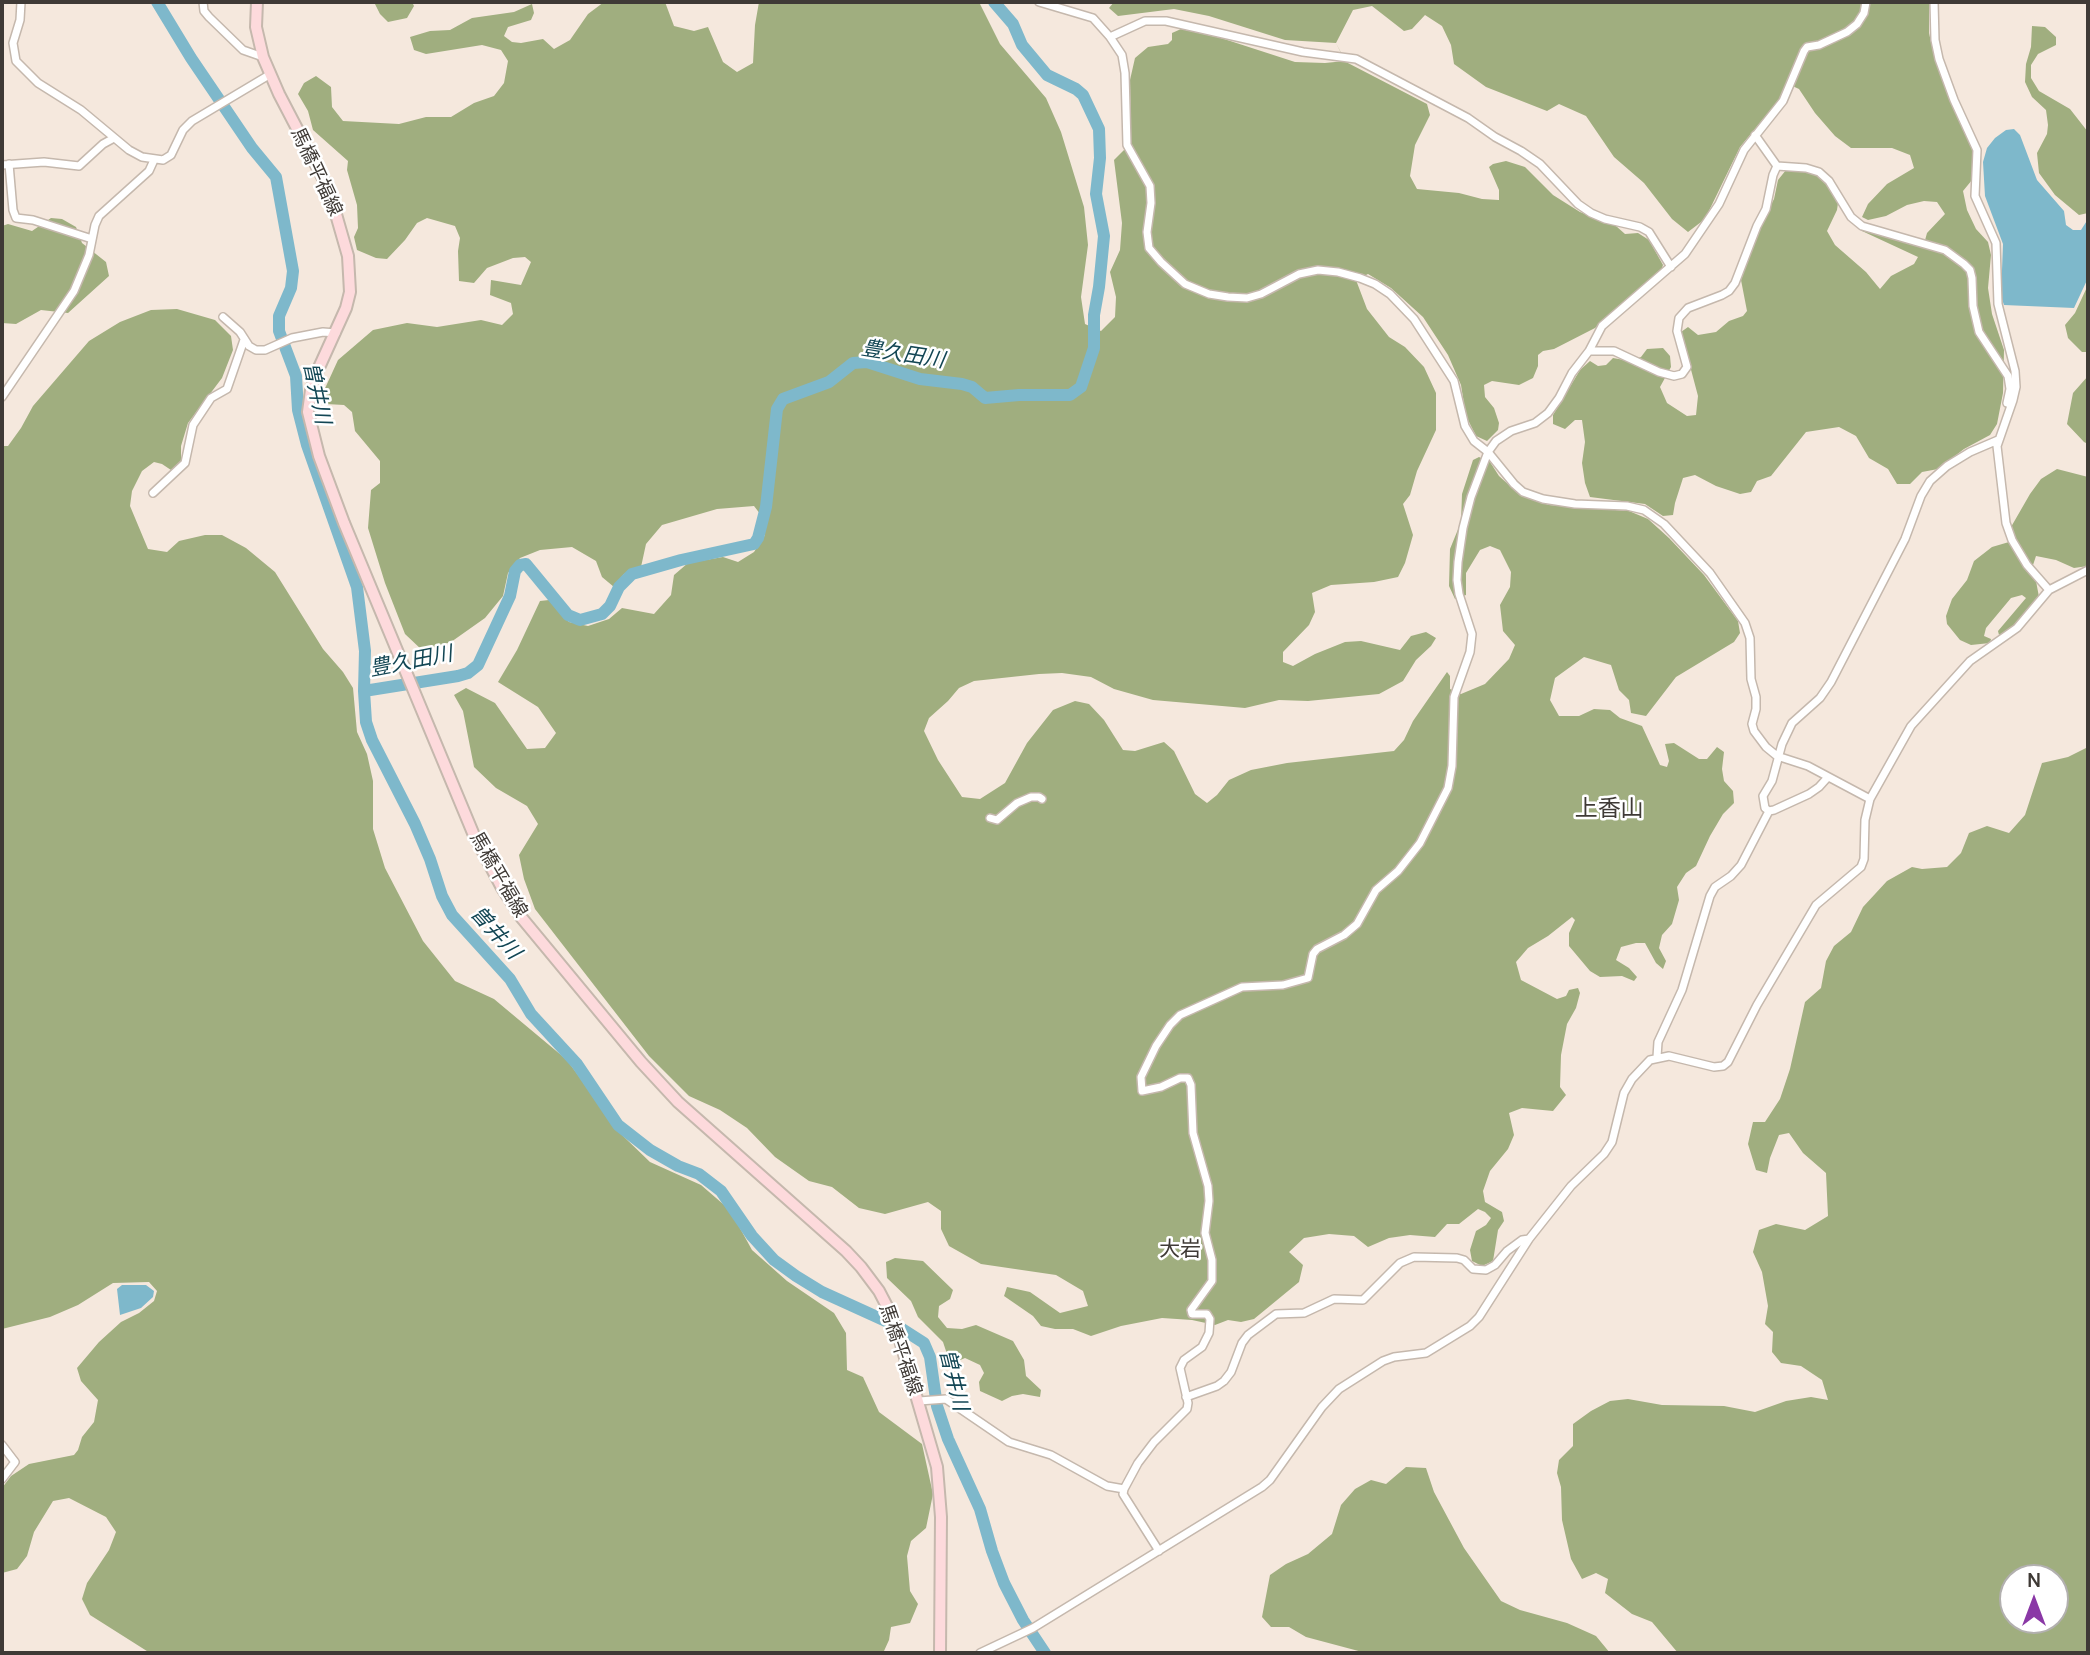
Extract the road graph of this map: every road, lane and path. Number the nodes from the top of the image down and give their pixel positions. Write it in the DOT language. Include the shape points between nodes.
graph roads {
  1 [pos="21,2"];
  2 [pos="203,2"];
  3 [pos="257,2"];
  4 [pos="1039,2"];
  5 [pos="1866,2"];
  6 [pos="1934,2"];
  7 [pos="1111,37"];
  8 [pos="263,57"];
  9 [pos="269,75"];
  10 [pos="1755,135"];
  11 [pos="114,138"];
  12 [pos="154,160"];
  13 [pos="6,165"];
  14 [pos="1777,166"];
  15 [pos="92,239"];
  16 [pos="1671,267"];
  17 [pos="223,317"];
  18 [pos="336,333"];
  19 [pos="244,340"];
  20 [pos="1589,351"];
  21 [pos="2,397"];
  22 [pos="2006,418"];
  23 [pos="1998,440"];
  24 [pos="1488,452"];
  25 [pos="153,493"];
  26 [pos="2088,570"];
  27 [pos="2049,590"];
  28 [pos="1777,756"];
  29 [pos="1828,777"];
  30 [pos="1042,799"];
  31 [pos="1870,799"];
  32 [pos="1769,810"];
  33 [pos="990,818"];
  34 [pos="1657,1057"];
  35 [pos="1529,1239"];
  36 [pos="1186,1397"];
  37 [pos="919,1402"];
  38 [pos="2,1445"];
  39 [pos="2,1479"];
  40 [pos="1124,1489"];
  41 [pos="1159,1551"];
  42 [pos="940,1653"];
  43 [pos="980,1653"];
  1 -- 11 [label="street" via="13,43 16,61 38,83"];
  2 -- 8 [label="street" via="204,11 243,50"];
  3 -- 8 [label="main road, 馬橋平福線" via="256,27"];
  4 -- 7 [label="street" via="1084,14"];
  5 -- 10 [label="street" via="1864,13 1847,32 1807,47 1783,101"];
  6 -- 22 [label="street" via="1939,59 1974,140 1975,196 1996,243 1998,304 2016,387"];
  7 -- 16 [label="street" via="1145,21 1166,21 1303,52 1356,59 1521,151 1591,213 1649,232"];
  7 -- 24 [label="street" via="1124,64 1127,145 1150,186 1149,248 1160,262 1185,284 1228,297 1261,294 1299,274 1318,270 1375,284 1415,319 1454,381 1465,426"];
  8 -- 9 [label="main road, 馬橋平福線"];
  9 -- 12 [label="street" via="192,121 170,155"];
  9 -- 18 [label="main road, 馬橋平福線" via="329,190 345,238 349,292"];
  10 -- 14 [label="street"];
  10 -- 16 [label="street" via="1710,221"];
  11 -- 12 [label="street"];
  11 -- 13 [label="street" via="79,166 44,162"];
  12 -- 15 [label="street" via="149,171 99,216"];
  13 -- 15 [label="street" via="16,218"];
  14 -- 20 [label="street" via="1766,209 1735,283 1722,295 1688,308 1679,318 1677,331 1687,366 1682,374 1659,372 1614,351"];
  14 -- 22 [label="street" via="1819,172 1862,226 1945,250 1970,270 1979,332 2008,376"];
  15 -- 21 [label="street" via="74,291"];
  16 -- 20 [label="street" via="1602,326"];
  17 -- 19 [label="street"];
  18 -- 19 [label="street" via="284,341 265,350"];
  18 -- 37 [label="main road, 馬橋平福線" via="311,390 310,424 330,486 413,691 502,888 641,1062 694,1117 846,1251 870,1278 891,1314"];
  19 -- 25 [label="street" via="227,389 211,398 193,425 185,463"];
  20 -- 24 [label="street" via="1548,413 1511,431"];
  22 -- 23 [label="street"];
  23 -- 27 [label="street" via="2009,531 2026,565"];
  23 -- 28 [label="street" via="1970,452 1930,481 1831,682 1793,723"];
  24 -- 28 [label="street" via="1514,484 1533,496 1575,504 1628,506 1644,510 1664,524 1710,573 1745,623 1756,697 1752,724"];
  24 -- 36 [label="street" via="1471,498 1458,562 1459,594 1472,634 1454,698 1452,766 1448,788 1420,843 1376,890 1357,923 1317,949 1308,978 1283,985 1242,987 1180,1015 1156,1046 1141,1077 1142,1091 1188,1078 1192,1133 1208,1186 1205,1233 1212,1281 1191,1310 1192,1314 1207,1314 1210,1328 1206,1341 1180,1367"];
  26 -- 27 [label="street"];
  27 -- 31 [label="street" via="2017,628 1970,660 1928,705"];
  28 -- 29 [label="street"];
  28 -- 32 [label="street" via="1772,782 1763,796"];
  29 -- 31 [label="street"];
  29 -- 32 [label="street" via="1809,793"];
  30 -- 33 [label="street" via="1031,797 997,820"];
  31 -- 34 [label="street" via="1861,867 1816,905 1728,1062 1714,1067"];
  32 -- 34 [label="street" via="1741,865 1710,896 1682,990 1658,1042"];
  34 -- 35 [label="street" via="1624,1093 1612,1142 1604,1154 1571,1186"];
  35 -- 36 [label="street" via="1486,1270 1473,1269 1457,1258 1414,1257 1400,1263 1363,1300 1334,1299 1304,1313 1276,1314 1248,1335 1224,1381"];
  35 -- 41 [label="street" via="1470,1326 1426,1353 1383,1361 1339,1390 1322,1406 1270,1480"];
  36 -- 40 [label="street" via="1185,1413 1154,1442"];
  37 -- 40 [label="street" via="953,1402 1009,1443 1051,1455 1107,1486"];
  37 -- 42 [label="main road, 馬橋平福線" via="940,1485"];
  38 -- 39 [label="street" via="15,1462"];
  40 -- 41 [label="street"];
  41 -- 43 [label="street" via="1025,1633"];
}
